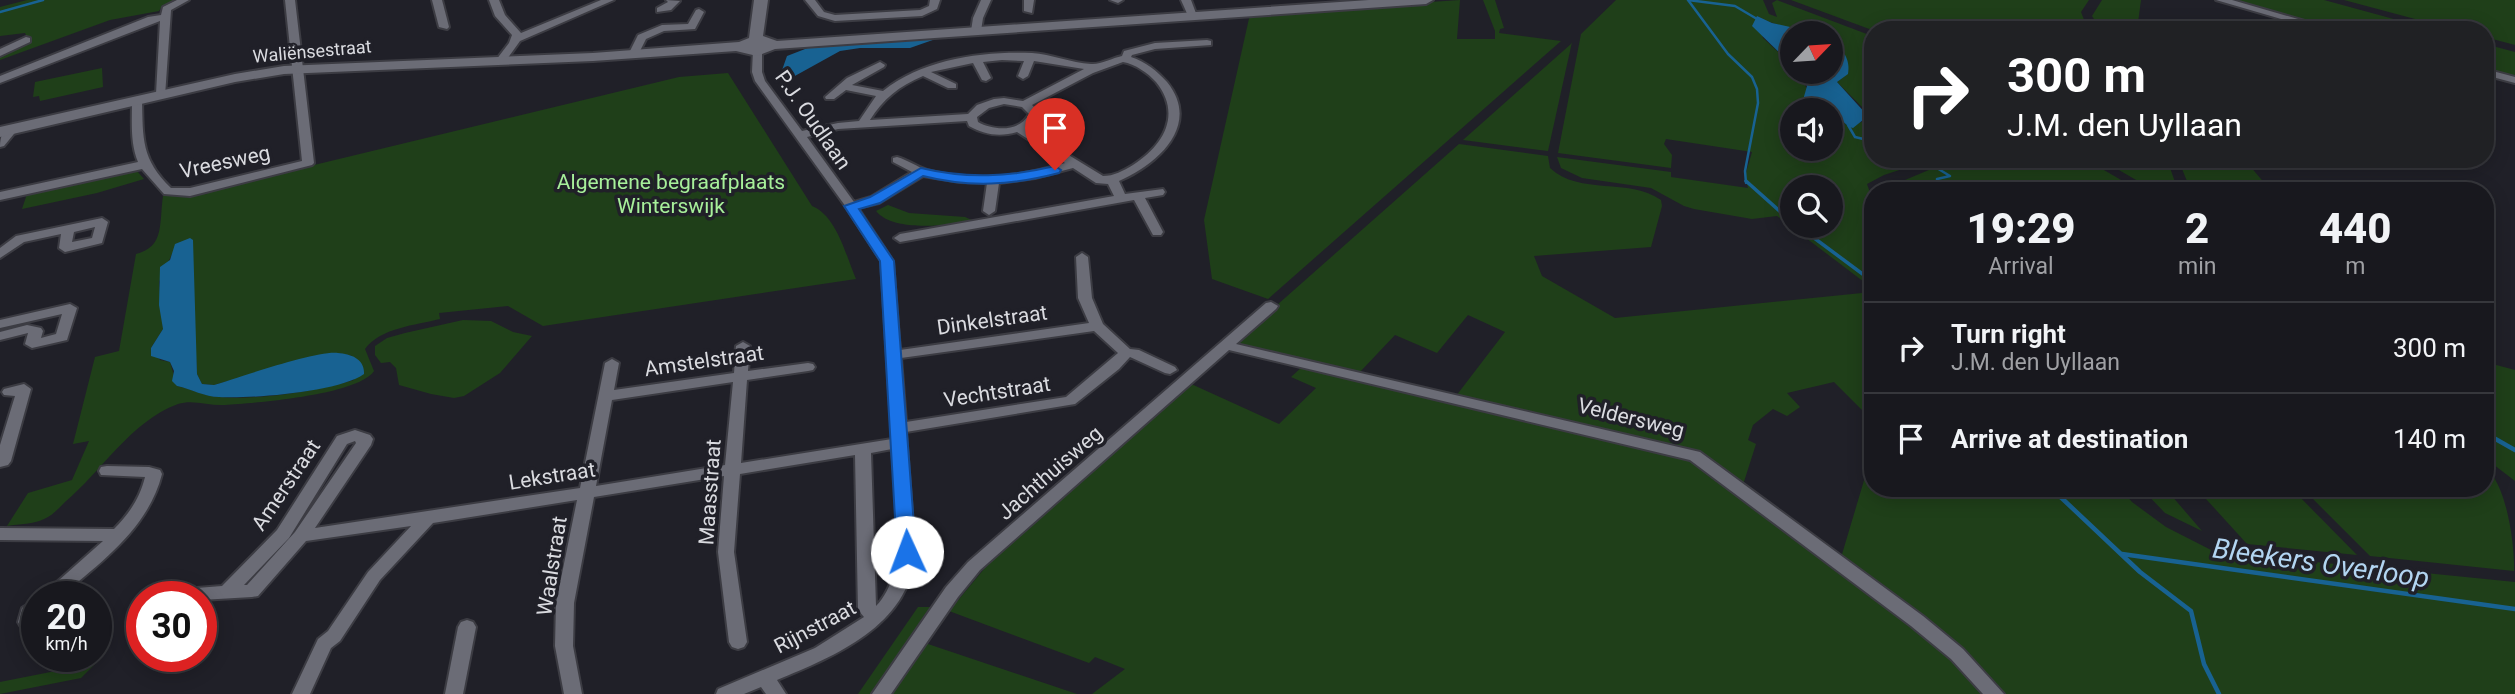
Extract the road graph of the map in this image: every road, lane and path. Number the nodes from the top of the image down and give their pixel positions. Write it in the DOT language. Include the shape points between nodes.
graph roads {
  1 [pos="184,0"];
  2 [pos="290,0"];
  3 [pos="437,0"];
  4 [pos="494,0"];
  5 [pos="609,0"];
  6 [pos="671,0"];
  7 [pos="761,0"];
  8 [pos="935,0"];
  9 [pos="986,0"];
  10 [pos="1186,0"];
  11 [pos="1426,0"];
  12 [pos="2221,0"];
  13 [pos="814,1"];
  14 [pos="660,10"];
  15 [pos="699,12"];
  16 [pos="1192,16"];
  17 [pos="165,17"];
  18 [pos="2298,21"];
  19 [pos="444,27"];
  20 [pos="976,31"];
  21 [pos="26,40"];
  22 [pos="514,40"];
  23 [pos="1207,43"];
  24 [pos="752,46"];
  25 [pos="0,53"];
  26 [pos="634,53"];
  27 [pos="1031,56"];
  28 [pos="1126,58"];
  29 [pos="976,59"];
  30 [pos="501,60"];
  31 [pos="880,65"];
  32 [pos="299,68"];
  33 [pos="1096,69"];
  34 [pos="923,72"];
  35 [pos="2494,74"];
  36 [pos="1023,76"];
  37 [pos="986,78"];
  38 [pos="0,80"];
  39 [pos="2515,80"];
  40 [pos="843,86"];
  41 [pos="952,86"];
  42 [pos="161,94"];
  43 [pos="884,94"];
  44 [pos="830,97"];
  45 [pos="137,100"];
  46 [pos="1025,104"];
  47 [pos="971,117"];
  48 [pos="862,125"];
  49 [pos="1018,129"];
  50 [pos="6,130"];
  51 [pos="801,135"];
  52 [pos="0,144"];
  53 [pos="897,160"];
  54 [pos="142,164"];
  55 [pos="1073,164"];
  56 [pos="921,172"];
  57 [pos="1112,180"];
  58 [pos="993,181"];
  59 [pos="1159,192"];
  60 [pos="0,196"];
  61 [pos="1138,196"];
  62 [pos="1122,198"];
  63 [pos="851,206"];
  64 [pos="989,211"];
  65 [pos="68,229"];
  66 [pos="1157,232"];
  67 [pos="900,238"];
  68 [pos="0,254"];
  69 [pos="1082,257"];
  70 [pos="1271,306"];
  71 [pos="0,324"];
  72 [pos="1097,326"];
  73 [pos="0,335"];
  74 [pos="1224,345"];
  75 [pos="743,346"];
  76 [pos="1126,352"];
  77 [pos="893,355"];
  78 [pos="612,363"];
  79 [pos="808,367"];
  80 [pos="1170,370"];
  81 [pos="740,377"];
  82 [pos="9,393"];
  83 [pos="606,396"];
  84 [pos="7,426"];
  85 [pos="899,436"];
  86 [pos="863,448"];
  87 [pos="0,462"];
  88 [pos="733,468"];
  89 [pos="107,471"];
  90 [pos="586,492"];
  91 [pos="428,518"];
  92 [pos="0,534"];
  93 [pos="119,535"];
  94 [pos="301,536"];
  95 [pos="66,581"];
  96 [pos="217,594"];
  97 [pos="225,594"];
  98 [pos="876,618"];
  99 [pos="467,627"];
  100 [pos="738,642"];
  101 [pos="764,677"];
  102 [pos="301,694"];
  103 [pos="454,694"];
  104 [pos="573,694"];
  105 [pos="725,694"];
  106 [pos="777,694"];
  107 [pos="881,694"];
  108 [pos="1995,694"];
  1 -- 17 [label="street" via="166,9"];
  2 -- 32 [label="street"];
  3 -- 19 [label="street"];
  4 -- 22 [label="street" via="500,16 517,35"];
  5 -- 22 [label="street"];
  6 -- 14 [label="street" via="675,1"];
  7 -- 24 [label="street"];
  8 -- 13 [label="street" via="934,7 922,13 835,18 821,14"];
  9 -- 20 [label="street"];
  10 -- 16 [label="street"];
  11 -- 16 [label="street"];
  12 -- 18 [label="street"];
  15 -- 26 [label="street" via="692,27 662,28 642,37"];
  16 -- 20 [label="street"];
  17 -- 38 [label="street"];
  17 -- 42 [label="street"];
  20 -- 24 [label="street" via="772,45 770,41"];
  21 -- 25 [label="street"];
  22 -- 30 [label="street"];
  23 -- 28 [label="street" via="1141,48"];
  24 -- 26 [label="street, Waliënsestraat"];
  24 -- 51 [label="street, P.J. Oudlaan" via="760,81"];
  26 -- 30 [label="street, Waliënsestraat"];
  27 -- 29 [label="street"];
  27 -- 33 [label="street"];
  27 -- 36 [label="street"];
  28 -- 33 [label="street"];
  28 -- 57 [label="street" via="1163,83 1173,97 1175,117 1163,146 1149,160"];
  29 -- 34 [label="street"];
  29 -- 37 [label="street"];
  30 -- 32 [label="street, Waliënsestraat"];
  31 -- 40 [label="street"];
  32 -- 42 [label="street, Waliënsestraat"];
  32 -- 54 [label="street, Vreesweg" via="308,163 178,193 168,191"];
  33 -- 46 [label="street"];
  34 -- 41 [label="street"];
  34 -- 43 [label="street"];
  35 -- 39 [label="street"];
  40 -- 43 [label="street"];
  40 -- 44 [label="street"];
  42 -- 45 [label="street, Waliënsestraat"];
  43 -- 48 [label="street"];
  45 -- 50 [label="street, Waliënsestraat"];
  45 -- 54 [label="street"];
  46 -- 47 [label="street" via="992,103"];
  46 -- 49 [label="street" via="1035,113"];
  47 -- 48 [label="street"];
  47 -- 49 [label="street" via="973,124 992,131"];
  48 -- 51 [label="street"];
  49 -- 55 [label="street"];
  50 -- 52 [label="street"];
  51 -- 63 [label="street, P.J. Oudlaan"];
  53 -- 56 [label="street"];
  54 -- 60 [label="street"];
  55 -- 57 [label="street" via="1100,180"];
  55 -- 58 [label="street"];
  56 -- 58 [label="street"];
  56 -- 63 [label="street" via="875,200"];
  57 -- 62 [label="street"];
  58 -- 64 [label="street"];
  59 -- 61 [label="street"];
  61 -- 62 [label="street"];
  61 -- 66 [label="street"];
  62 -- 67 [label="street"];
  63 -- 77 [label="street, Rijnstraat" via="887,261"];
  65 -- 68 [label="street" via="20,239"];
  69 -- 72 [label="street" via="1085,298"];
  70 -- 74 [label="street, Jachthuisweg"];
  71 -- 73 [label="street" via="70,308 62,337 32,344 36,331"];
  72 -- 76 [label="street"];
  72 -- 77 [label="street, Dinkelstraat"];
  74 -- 107 [label="street, Jachthuisweg" via="974,566"];
  74 -- 108 [label="street, Veldersweg" via="1695,456 1917,621"];
  75 -- 81 [label="street, Maasstraat"];
  76 -- 80 [label="street"];
  76 -- 85 [label="street, Vechtstraat" via="1070,401"];
  77 -- 85 [label="street, Rijnstraat"];
  78 -- 83 [label="street, Waalstraat"];
  79 -- 81 [label="street, Amstelstraat"];
  81 -- 83 [label="street, Amstelstraat"];
  81 -- 88 [label="street, Maasstraat"];
  82 -- 84 [label="street" via="24,388"];
  83 -- 90 [label="street, Waalstraat"];
  84 -- 87 [label="street" via="4,461"];
  85 -- 86 [label="street, Lekstraat"];
  85 -- 98 [label="street, Rijnstraat" via="907,552 898,589"];
  86 -- 88 [label="street, Lekstraat"];
  86 -- 98 [label="street" via="867,610"];
  88 -- 90 [label="street, Lekstraat"];
  88 -- 100 [label="street, Maasstraat" via="726,552"];
  89 -- 93 [label="street" via="154,474 145,500"];
  90 -- 91 [label="street, Lekstraat"];
  90 -- 104 [label="street, Waalstraat" via="564,614 564,646"];
  91 -- 94 [label="street, Amerstraat"];
  91 -- 102 [label="street" via="374,576 324,644"];
  92 -- 93 [label="street"];
  93 -- 95 [label="street"];
  94 -- 97 [label="street, Amerstraat" via="252,591"];
  94 -- 97 [label="street, Amerstraat" via="363,445 362,437 342,440 283,534"];
  96 -- 97 [label="street, Amerstraat"];
  98 -- 101 [label="street, Rijnstraat" via="830,647"];
  99 -- 103 [label="street"];
  101 -- 105 [label="street, Rijnstraat"];
  101 -- 106 [label="street"];
}
